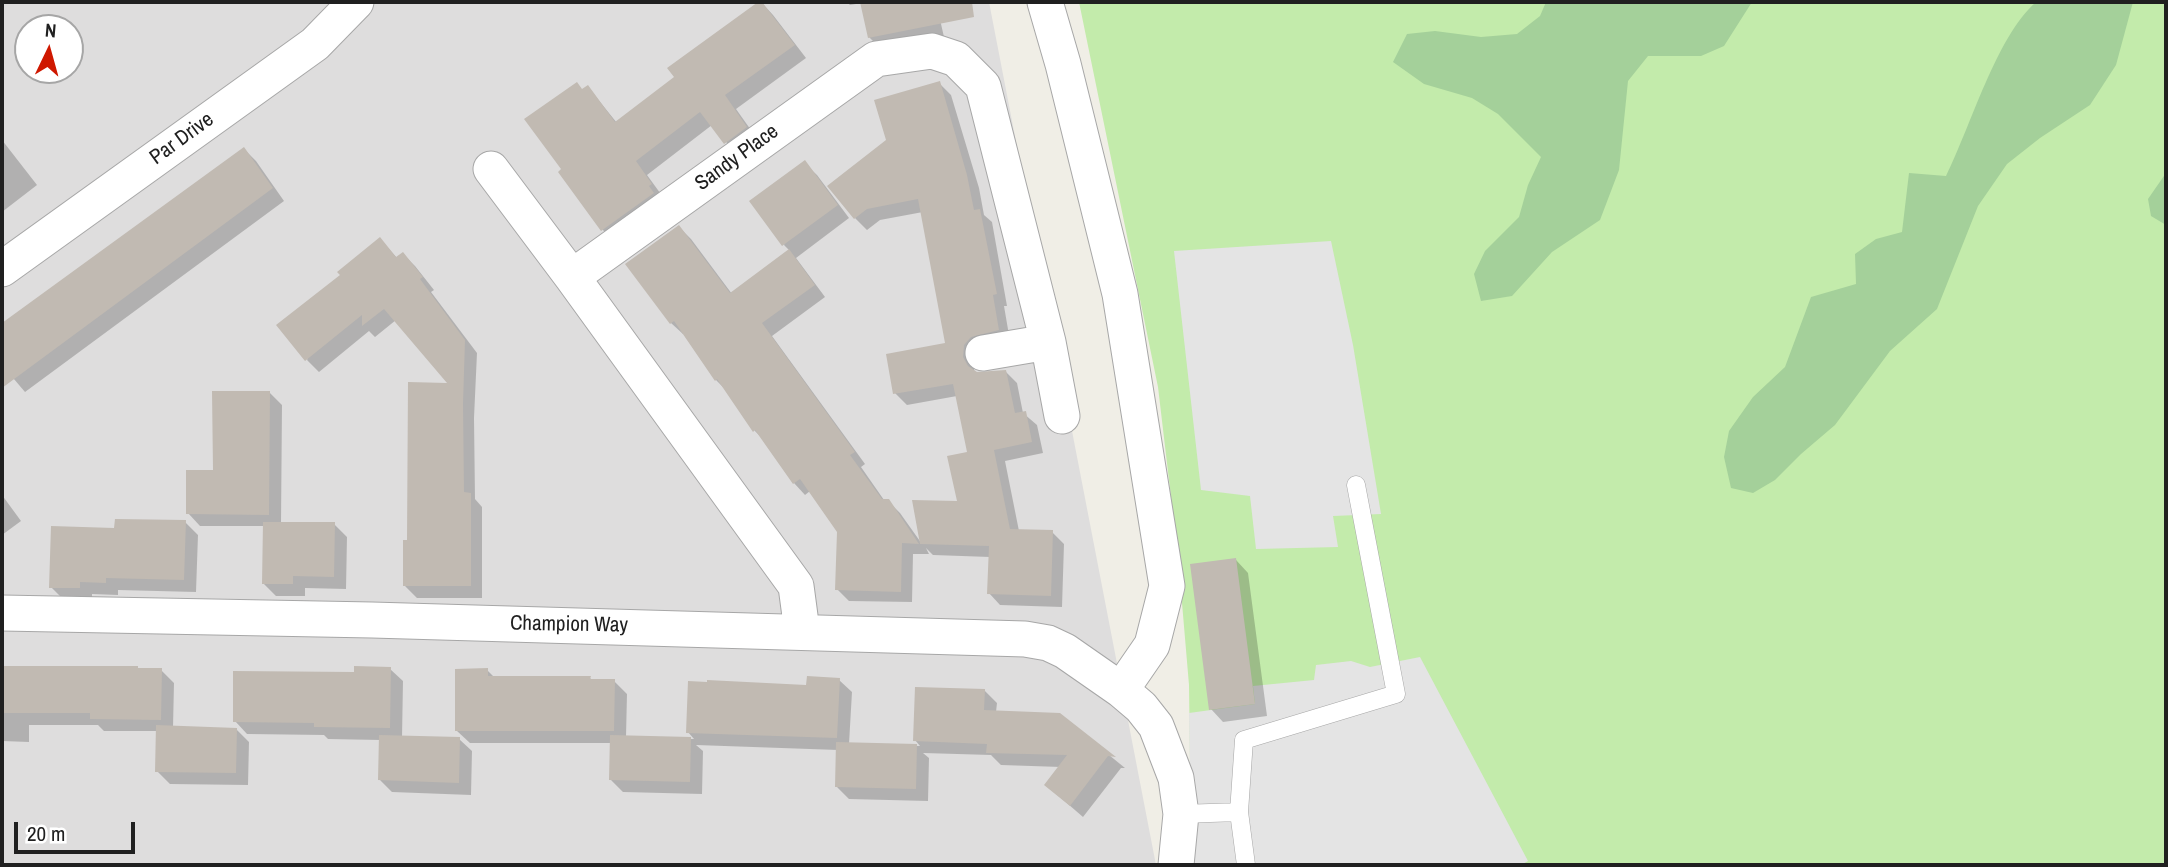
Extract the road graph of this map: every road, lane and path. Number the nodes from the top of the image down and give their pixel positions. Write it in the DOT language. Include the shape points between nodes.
graph roads {
  1 [pos="356,2"];
  2 [pos="1045,2"];
  3 [pos="491,169"];
  4 [pos="2,269"];
  5 [pos="572,277"];
  6 [pos="1048,342"];
  7 [pos="983,352"];
  8 [pos="1062,416"];
  9 [pos="1356,485"];
  10 [pos="2,613"];
  11 [pos="802,631"];
  12 [pos="1121,690"];
  13 [pos="1239,812"];
  14 [pos="1181,814"];
  15 [pos="1176,865"];
  16 [pos="1246,865"];
  1 -- 4 [label="street, Par Drive" via="315,44"];
  2 -- 12 [label="street" via="1120,294 1167,586 1152,645"];
  3 -- 5 [label="street"];
  5 -- 6 [label="street, Sandy Place" via="876,59 932,51 956,59 983,86"];
  5 -- 11 [label="street" via="796,586"];
  6 -- 7 [label="street"];
  6 -- 8 [label="street, Sandy Place"];
  9 -- 13 [label="lane" via="1396,694 1244,740"];
  10 -- 11 [label="street, Champion Way"];
  11 -- 12 [label="street, Champion Way" via="998,637 1048,643"];
  12 -- 14 [label="street, Champion Way" via="1156,726 1177,778"];
  13 -- 14 [label="lane"];
  13 -- 16 [label="lane"];
  14 -- 15 [label="street, Champion Way"];
}
